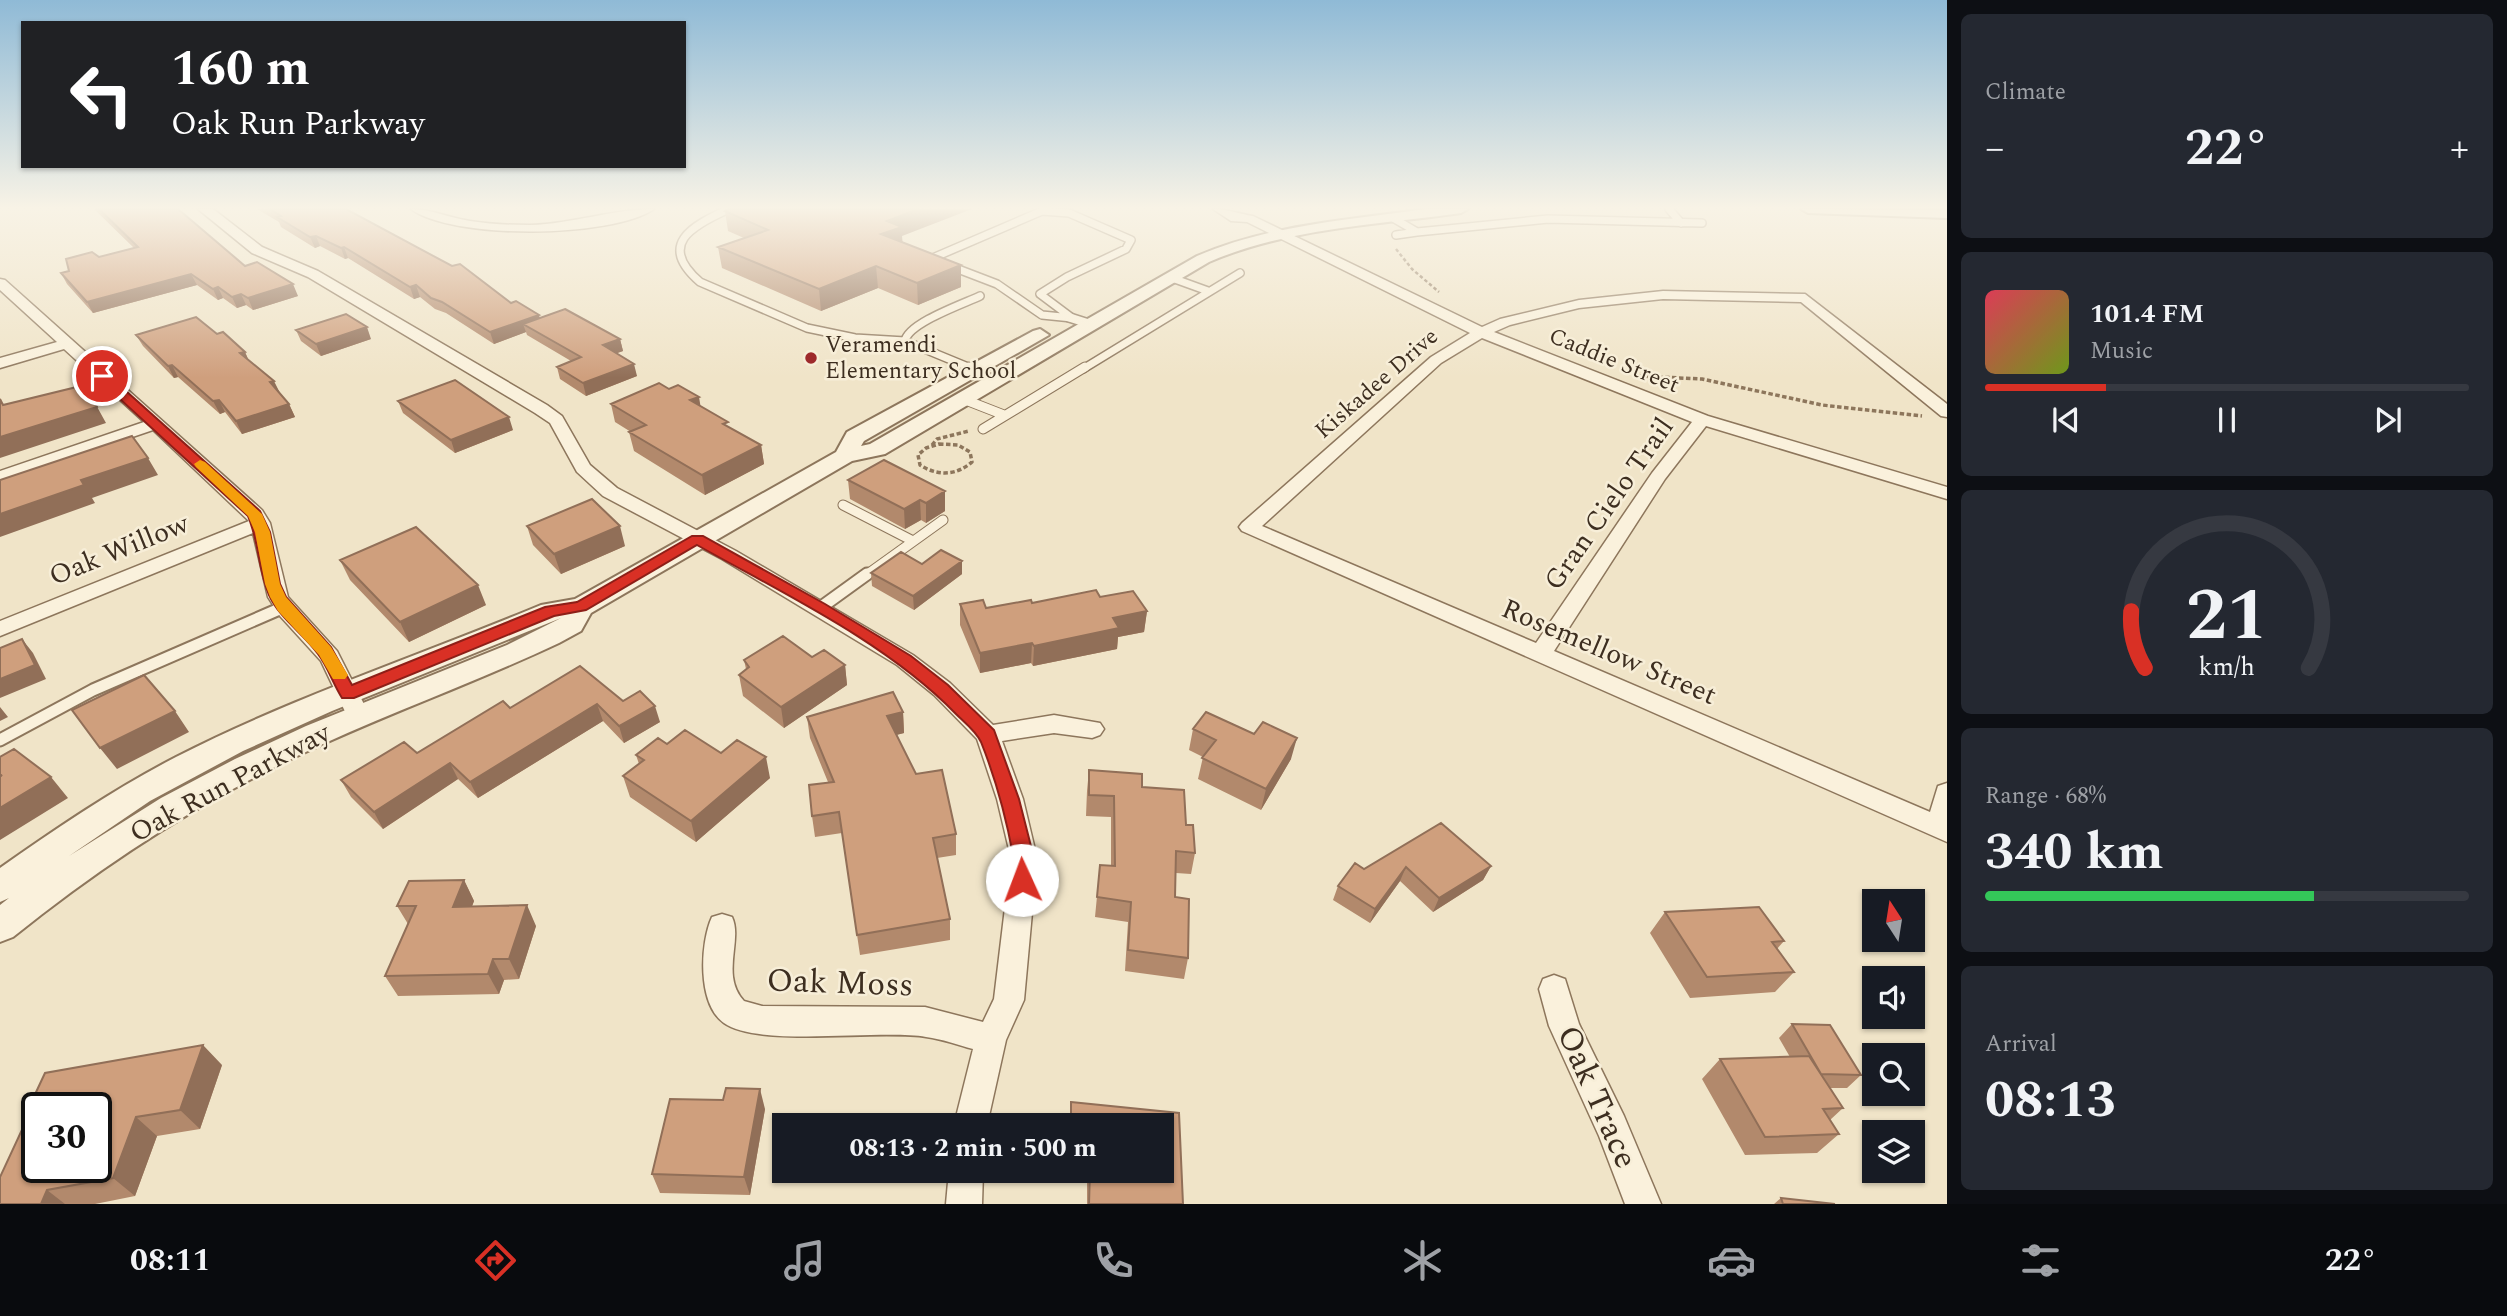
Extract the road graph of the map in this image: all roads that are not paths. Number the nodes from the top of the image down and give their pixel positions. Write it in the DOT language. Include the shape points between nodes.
graph roads {
  1 [pos="292,265"];
  2 [pos="681,265"];
  3 [pos="947,265"];
  4 [pos="1092,265"];
  5 [pos="1167,265"];
  6 [pos="1197,265"];
  7 [pos="1342,265"];
  8 [pos="1240,272"];
  9 [pos="1172,278"];
  10 [pos="0,283"];
  11 [pos="1208,291"];
  12 [pos="980,296"];
  13 [pos="1081,321"];
  14 [pos="1480,332"];
  15 [pos="905,341"];
  16 [pos="67,344"];
  17 [pos="0,363"];
  18 [pos="974,369"];
  19 [pos="963,399"];
  20 [pos="1940,408"];
  21 [pos="1004,415"];
  22 [pos="1702,420"];
  23 [pos="155,424"];
  24 [pos="984,429"];
  25 [pos="845,456"];
  26 [pos="0,477"];
  27 [pos="1947,493"];
  28 [pos="843,505"];
  29 [pos="943,520"];
  30 [pos="260,523"];
  31 [pos="1248,527"];
  32 [pos="697,539"];
  33 [pos="913,541"];
  34 [pos="284,607"];
  35 [pos="820,608"];
  36 [pos="0,629"];
  37 [pos="1540,655"];
  38 [pos="353,705"];
  39 [pos="1092,729"];
  40 [pos="988,735"];
  41 [pos="0,740"];
  42 [pos="1947,793"];
  43 [pos="1943,830"];
  44 [pos="0,887"];
  45 [pos="0,926"];
  46 [pos="722,926"];
  47 [pos="1554,989"];
  48 [pos="991,1039"];
  49 [pos="974,1113"];
  50 [pos="966,1183"];
  51 [pos="964,1204"];
  52 [pos="1643,1204"];
  1 -- 32 [label="street" via="492,372 556,420 583,468 610,492"];
  2 -- 15 [label="lane" via="700,282 807,328 855,338"];
  3 -- 13 [label="lane" via="1004,288 1050,319"];
  4 -- 13 [label="lane" via="1040,294 1046,303"];
  5 -- 13 [label="street, Oak Run Parkway"];
  6 -- 9 [label="street, Oak Run Parkway"];
  7 -- 14 [label="street, Caddie Street"];
  8 -- 11 [label="lane"];
  9 -- 11 [label="lane"];
  9 -- 13 [label="street, Oak Run Parkway"];
  10 -- 16 [label="street"];
  11 -- 21 [label="lane"];
  12 -- 15 [label="lane" via="916,326"];
  13 -- 18 [label="street, Oak Run Parkway"];
  13 -- 19 [label="street, Oak Run Parkway"];
  14 -- 20 [label="street, Kiskadee Drive" via="1532,313 1620,299 1663,295 1805,298"];
  14 -- 22 [label="street, Caddie Street"];
  14 -- 31 [label="street, Kiskadee Drive" via="1436,360"];
  15 -- 18 [label="lane"];
  16 -- 17 [label="street"];
  16 -- 23 [label="street"];
  18 -- 25 [label="street, Oak Run Parkway" via="855,437"];
  19 -- 21 [label="lane"];
  19 -- 25 [label="street, Oak Run Parkway" via="877,449"];
  21 -- 24 [label="lane"];
  22 -- 27 [label="street, Caddie Street"];
  22 -- 37 [label="street, Gran Cielo Trail"];
  23 -- 26 [label="street"];
  23 -- 30 [label="street"];
  25 -- 32 [label="street, Oak Run Parkway"];
  28 -- 33 [label="lane"];
  29 -- 33 [label="lane"];
  30 -- 34 [label="street" via="272,584"];
  30 -- 36 [label="street, Oak Willow"];
  31 -- 37 [label="street, Rosemellow Street"];
  32 -- 35 [label="street"];
  32 -- 38 [label="street, Oak Run Parkway" via="581,607 571,625 550,637 472,671"];
  33 -- 35 [label="lane"];
  34 -- 38 [label="street" via="325,651"];
  34 -- 41 [label="lane" via="93,690"];
  35 -- 40 [label="street" via="905,660"];
  37 -- 43 [label="street, Rosemellow Street"];
  38 -- 44 [label="street, Oak Run Parkway" via="187,765"];
  38 -- 45 [label="street, Oak Run Parkway" via="113,844"];
  39 -- 40 [label="street" via="1055,724"];
  40 -- 48 [label="street" via="1024,858 1009,1000"];
  42 -- 43 [label="street"];
  46 -- 48 [label="street, Oak Moss" via="717,953 719,988 735,1013 762,1020 925,1022"];
  47 -- 52 [label="street, Oak Trace" via="1564,1026"];
  48 -- 49 [label="street"];
  50 -- 51 [label="street"];
}
